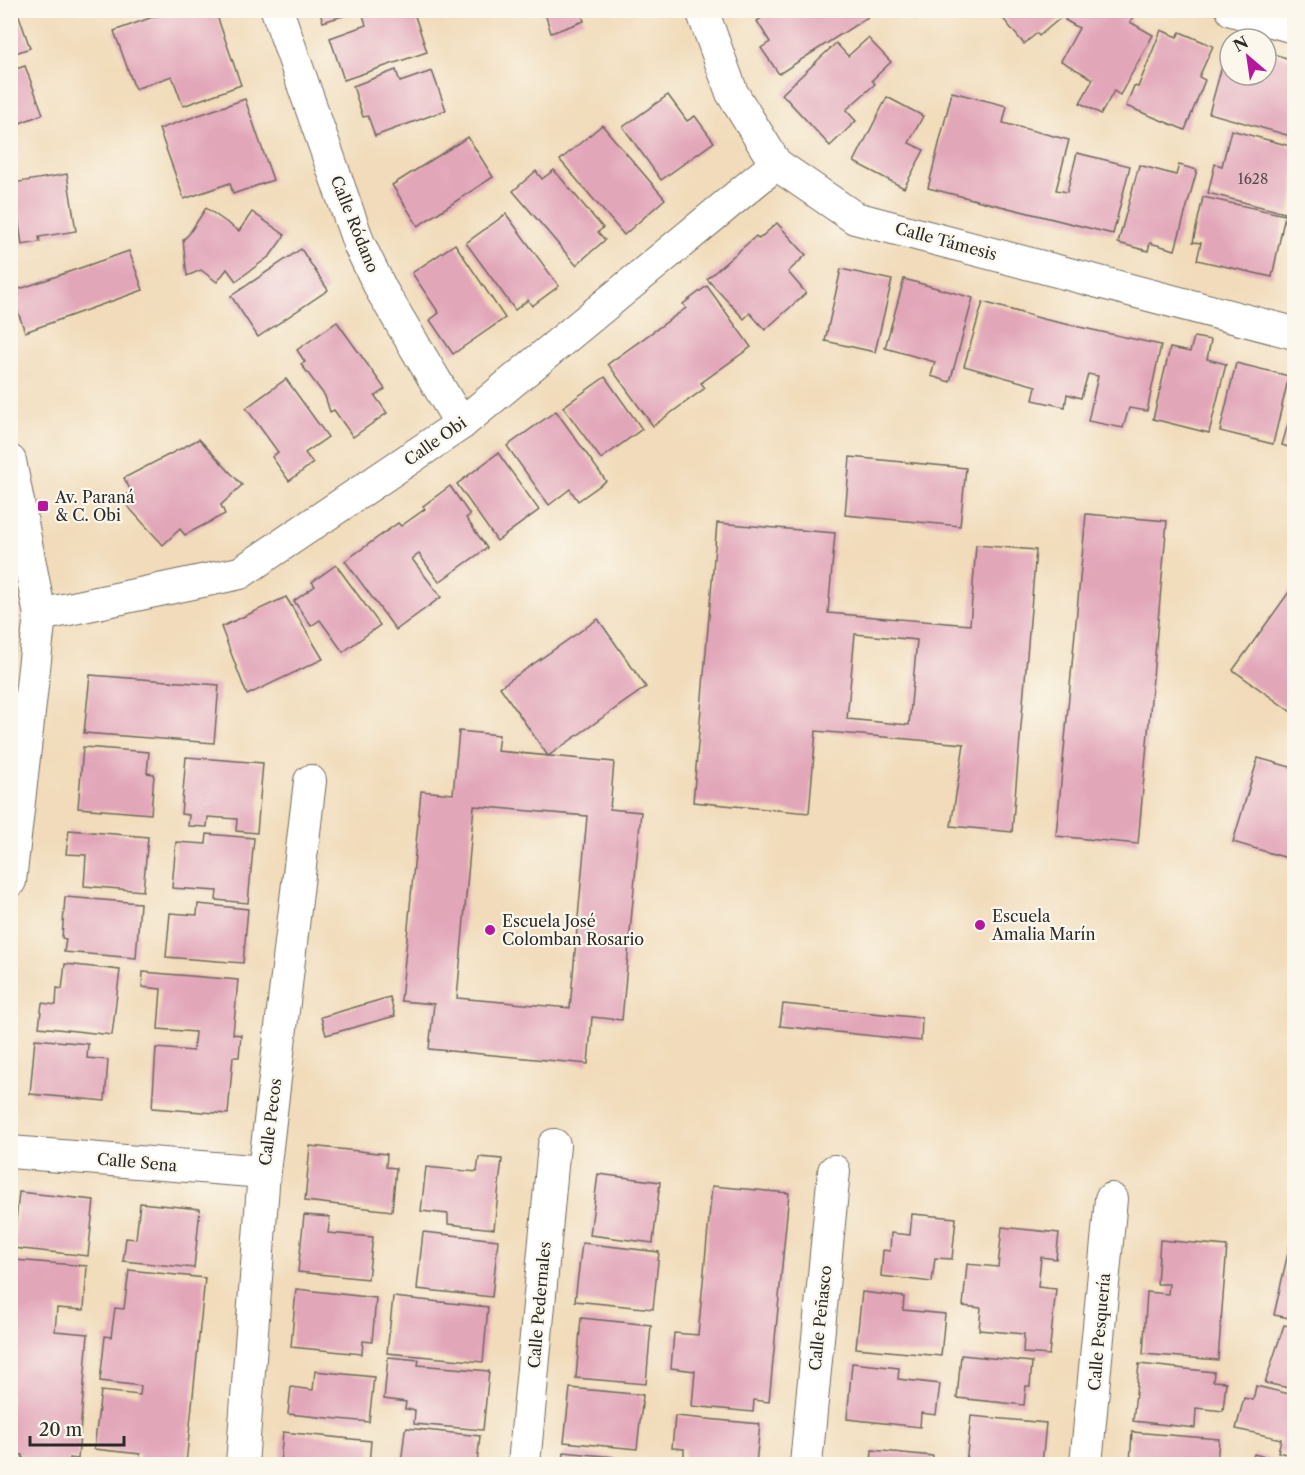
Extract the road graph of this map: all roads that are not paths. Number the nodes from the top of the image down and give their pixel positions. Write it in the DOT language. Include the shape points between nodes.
graph roads {
  1 [pos="277,10"];
  2 [pos="702,10"];
  3 [pos="1232,10"];
  4 [pos="1294,27"];
  5 [pos="776,164"];
  6 [pos="1294,333"];
  7 [pos="461,424"];
  8 [pos="10,460"];
  9 [pos="40,615"];
  10 [pos="310,780"];
  11 [pos="10,881"];
  12 [pos="554,1145"];
  13 [pos="10,1152"];
  14 [pos="834,1171"];
  15 [pos="264,1172"];
  16 [pos="1112,1199"];
  17 [pos="242,1464"];
  18 [pos="524,1464"];
  19 [pos="806,1464"];
  20 [pos="1086,1464"];
  1 -- 7 [label="street, Calle Ródano" via="359,244 382,291"];
  2 -- 5 [label="street, Calle Támesis" via="732,93"];
  3 -- 4 [label="street"];
  5 -- 6 [label="street, Calle Támesis" via="855,218"];
  5 -- 7 [label="street, Calle Obi"];
  7 -- 9 [label="street, Calle Obi" via="240,573"];
  8 -- 9 [label="street"];
  9 -- 11 [label="street"];
  10 -- 15 [label="street, Calle Pecos"];
  12 -- 18 [label="street, Calle Pedernales"];
  13 -- 15 [label="street, Calle Sena"];
  14 -- 19 [label="street, Calle Peñasco"];
  15 -- 17 [label="street, Calle Pecos"];
  16 -- 20 [label="street, Calle Pesquería"];
}
